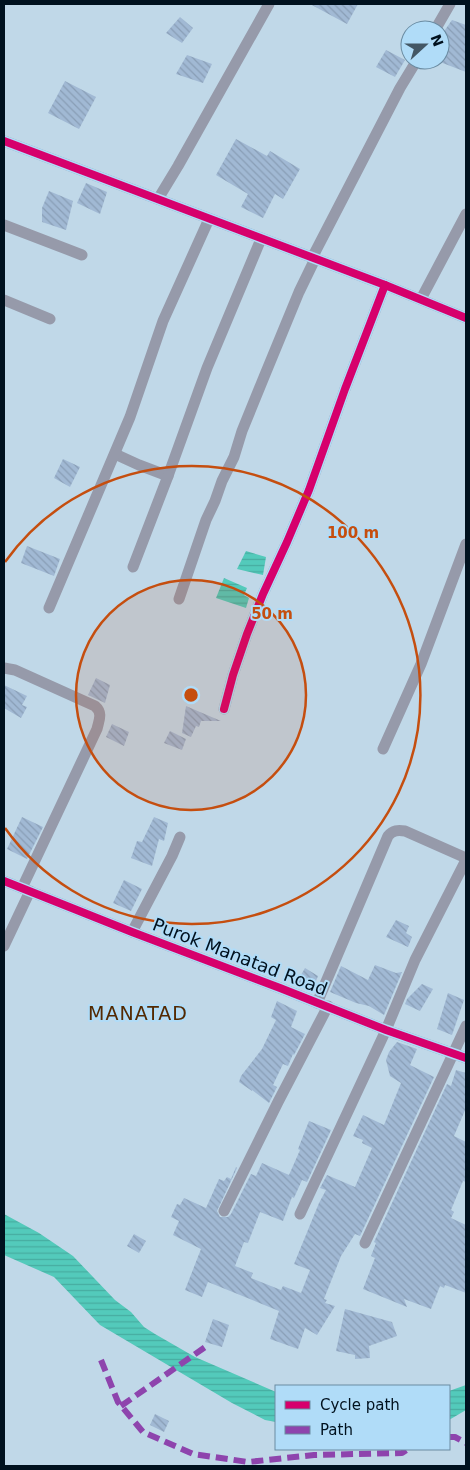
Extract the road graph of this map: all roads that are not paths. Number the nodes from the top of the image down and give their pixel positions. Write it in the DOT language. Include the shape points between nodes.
graph roads {
  1 [pos="269,4"];
  2 [pos="450,4"];
  3 [pos="440,20"];
  4 [pos="411,70"];
  5 [pos="4,141"];
  6 [pos="158,199"];
  7 [pos="466,214"];
  8 [pos="209,218"];
  9 [pos="4,225"];
  10 [pos="261,239"];
  11 [pos="82,255"];
  12 [pos="313,258"];
  13 [pos="385,285"];
  14 [pos="421,299"];
  15 [pos="4,300"];
  16 [pos="466,318"];
  17 [pos="50,319"];
  18 [pos="115,454"];
  19 [pos="168,476"];
  20 [pos="466,544"];
  21 [pos="132,567"];
  22 [pos="179,598"];
  23 [pos="50,608"];
  24 [pos="4,668"];
  25 [pos="224,708"];
  26 [pos="383,749"];
  27 [pos="180,837"];
  28 [pos="466,859"];
  29 [pos="4,881"];
  30 [pos="26,890"];
  31 [pos="132,932"];
  32 [pos="4,946"];
  33 [pos="322,1005"];
  34 [pos="466,1026"];
  35 [pos="386,1030"];
  36 [pos="454,1053"];
  37 [pos="466,1058"];
  38 [pos="224,1211"];
  39 [pos="300,1214"];
  40 [pos="365,1243"];
  1 -- 6 [label="street"];
  2 -- 3 [label="street"];
  4 -- 12 [label="street"];
  5 -- 6 [label="street"];
  6 -- 8 [label="street"];
  7 -- 14 [label="street"];
  8 -- 10 [label="street"];
  8 -- 18 [label="street" via="163,320"];
  9 -- 11 [label="street"];
  10 -- 12 [label="street"];
  10 -- 19 [label="street" via="207,368"];
  12 -- 13 [label="street"];
  12 -- 22 [label="street" via="206,520"];
  13 -- 14 [label="street"];
  13 -- 25 [label="street" via="309,490 247,634"];
  14 -- 16 [label="street"];
  15 -- 17 [label="street"];
  18 -- 19 [label="street"];
  18 -- 23 [label="street"];
  19 -- 21 [label="street"];
  20 -- 26 [label="street" via="421,664"];
  24 -- 30 [label="street" via="95,706 100,716"];
  27 -- 31 [label="street"];
  28 -- 33 [label="street" via="405,831 398,830 388,836"];
  28 -- 35 [label="street" via="415,960"];
  29 -- 30 [label="street, Purok Manatad Road"];
  30 -- 31 [label="street, Purok Manatad Road"];
  30 -- 32 [label="street"];
  31 -- 33 [label="street, Purok Manatad Road"];
  33 -- 35 [label="street, Purok Manatad Road"];
  33 -- 38 [label="street"];
  34 -- 36 [label="street"];
  35 -- 36 [label="street, Purok Manatad Road"];
  35 -- 39 [label="street"];
  36 -- 37 [label="street, Purok Manatad Road"];
  36 -- 40 [label="street"];
}
